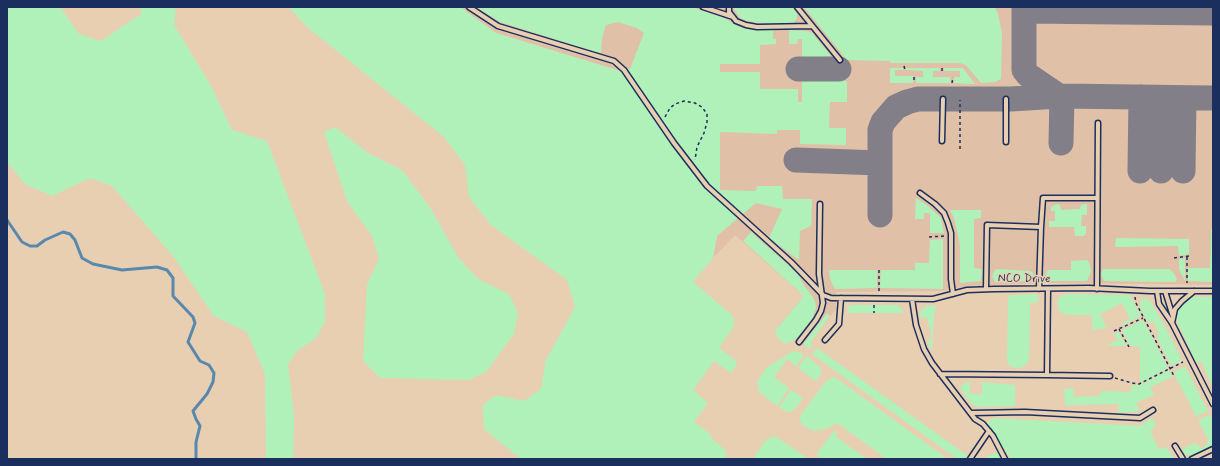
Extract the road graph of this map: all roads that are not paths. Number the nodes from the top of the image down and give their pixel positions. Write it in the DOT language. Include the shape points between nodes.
graph roads {
  1 [pos="469,7"];
  2 [pos="703,7"];
  3 [pos="729,7"];
  4 [pos="797,7"];
  5 [pos="733,17"];
  6 [pos="812,26"];
  7 [pos="840,60"];
  8 [pos="943,99"];
  9 [pos="1006,99"];
  10 [pos="1098,122"];
  11 [pos="942,141"];
  12 [pos="1006,142"];
  13 [pos="920,193"];
  14 [pos="1097,198"];
  15 [pos="820,204"];
  16 [pos="1041,227"];
  17 [pos="1048,288"];
  18 [pos="986,289"];
  19 [pos="1039,289"];
  20 [pos="1097,289"];
  21 [pos="1157,291"];
  22 [pos="1165,291"];
  23 [pos="1194,291"];
  24 [pos="1213,291"];
  25 [pos="953,294"];
  26 [pos="823,295"];
  27 [pos="838,298"];
  28 [pos="912,299"];
  29 [pos="1173,318"];
  30 [pos="1172,323"];
  31 [pos="826,340"];
  32 [pos="799,342"];
  33 [pos="940,374"];
  34 [pos="1047,376"];
  35 [pos="1110,376"];
  36 [pos="1213,404"];
  37 [pos="1153,410"];
  38 [pos="971,413"];
  39 [pos="989,431"];
  40 [pos="1175,446"];
  41 [pos="1213,449"];
  42 [pos="970,459"];
  43 [pos="1005,459"];
  44 [pos="1183,459"];
  45 [pos="1192,459"];
  1 -- 26 [label="lane" via="498,26 614,61 624,70 698,174"];
  2 -- 5 [label="lane"];
  3 -- 5 [label="lane"];
  4 -- 6 [label="lane"];
  5 -- 6 [label="lane" via="736,21 757,27"];
  6 -- 7 [label="lane"];
  8 -- 11 [label="lane"];
  9 -- 12 [label="lane"];
  10 -- 14 [label="lane"];
  13 -- 25 [label="lane" via="944,213 948,223 951,236"];
  14 -- 16 [label="lane" via="1043,198"];
  14 -- 20 [label="lane"];
  15 -- 26 [label="lane" via="819,274"];
  16 -- 18 [label="lane" via="987,225"];
  16 -- 19 [label="lane"];
  17 -- 19 [label="lane, NCO Drive"];
  17 -- 20 [label="lane, NCO Drive"];
  17 -- 34 [label="lane"];
  18 -- 19 [label="lane, NCO Drive"];
  18 -- 25 [label="lane, NCO Drive"];
  20 -- 21 [label="lane, NCO Drive"];
  21 -- 22 [label="lane, NCO Drive"];
  21 -- 30 [label="lane" via="1160,304"];
  22 -- 23 [label="lane, NCO Drive"];
  22 -- 29 [label="lane"];
  23 -- 24 [label="lane, NCO Drive"];
  23 -- 29 [label="lane" via="1175,309"];
  25 -- 28 [label="lane, NCO Drive" via="933,299"];
  26 -- 27 [label="lane, NCO Drive"];
  26 -- 32 [label="lane" via="821,311"];
  27 -- 28 [label="lane, NCO Drive"];
  27 -- 31 [label="lane" via="839,324"];
  28 -- 33 [label="lane" via="916,325 924,349"];
  29 -- 30 [label="lane"];
  30 -- 36 [label="lane"];
  33 -- 34 [label="lane"];
  33 -- 38 [label="lane"];
  34 -- 35 [label="lane"];
  37 -- 38 [label="lane" via="1140,418 1025,412"];
  38 -- 39 [label="lane"];
  39 -- 42 [label="lane"];
  39 -- 43 [label="lane"];
  40 -- 44 [label="lane"];
  41 -- 45 [label="lane"];
}
